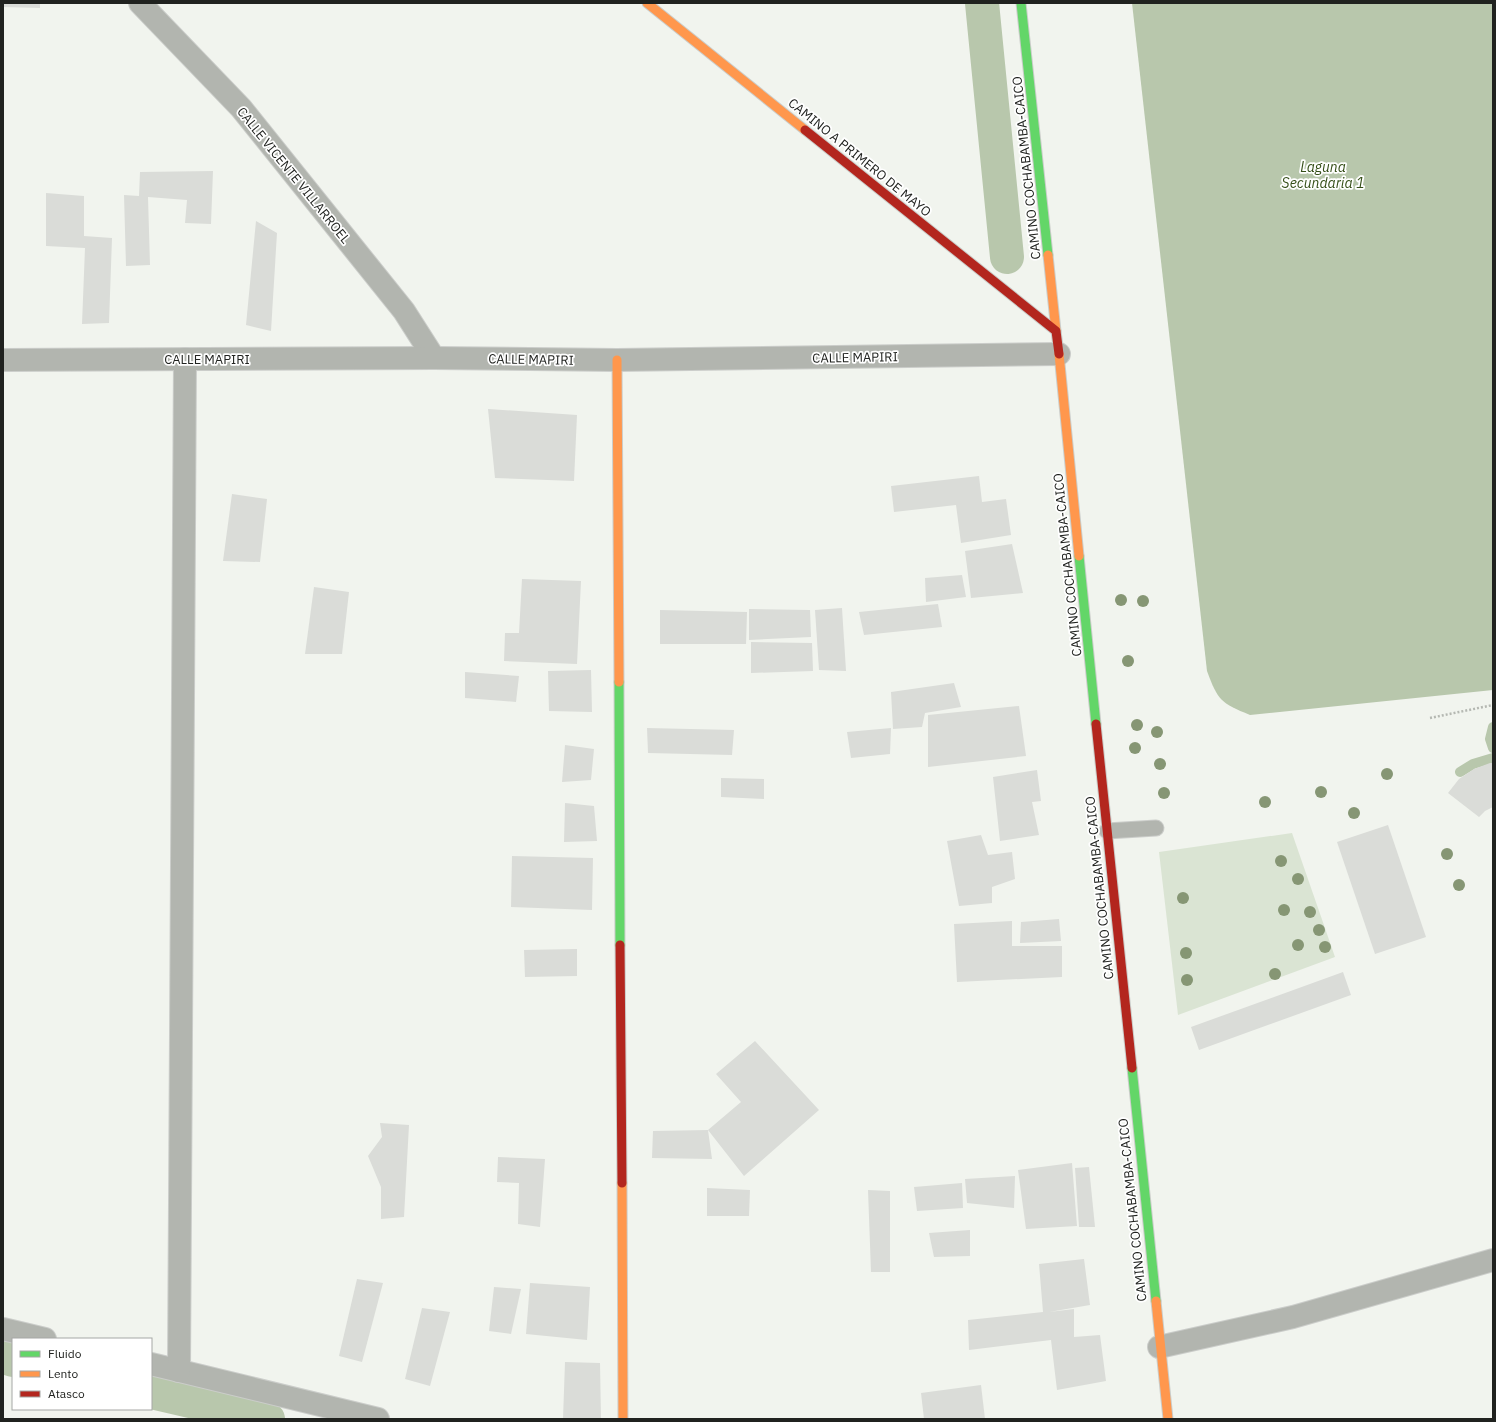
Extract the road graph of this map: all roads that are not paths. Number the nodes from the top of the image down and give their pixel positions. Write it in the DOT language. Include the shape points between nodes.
graph roads {
  1 [pos="140,3"];
  2 [pos="647,3"];
  3 [pos="1021,3"];
  4 [pos="1056,331"];
  5 [pos="1059,354"];
  6 [pos="434,358"];
  7 [pos="185,359"];
  8 [pos="3,360"];
  9 [pos="617,360"];
  10 [pos="1156,828"];
  11 [pos="1107,831"];
  12 [pos="1493,1260"];
  13 [pos="3,1329"];
  14 [pos="41,1338"];
  15 [pos="1159,1347"];
  16 [pos="152,1364"];
  17 [pos="179,1370"];
  18 [pos="378,1419"];
  19 [pos="623,1419"];
  20 [pos="1168,1419"];
  1 -- 6 [label="street, CALLE VICENTE VILLARROEL" via="241,108 404,311"];
  2 -- 4 [label="main road, CAMINO A PRIMERO DE MAYO"];
  3 -- 4 [label="main road, CAMINO COCHABAMBA-CAICO"];
  4 -- 5 [label="main road, CAMINO COCHABAMBA-CAICO"];
  5 -- 9 [label="street, CALLE MAPIRI"];
  5 -- 11 [label="main road, CAMINO COCHABAMBA-CAICO"];
  6 -- 7 [label="street, CALLE MAPIRI"];
  6 -- 9 [label="street, CALLE MAPIRI"];
  7 -- 8 [label="street, CALLE MAPIRI"];
  7 -- 17 [label="street"];
  9 -- 19 [label="main road"];
  10 -- 11 [label="lane"];
  11 -- 15 [label="main road, CAMINO COCHABAMBA-CAICO"];
  12 -- 15 [label="street" via="1294,1317"];
  13 -- 14 [label="street"];
  15 -- 20 [label="main road, CAMINO COCHABAMBA-CAICO"];
  16 -- 17 [label="street"];
  17 -- 18 [label="street"];
}
